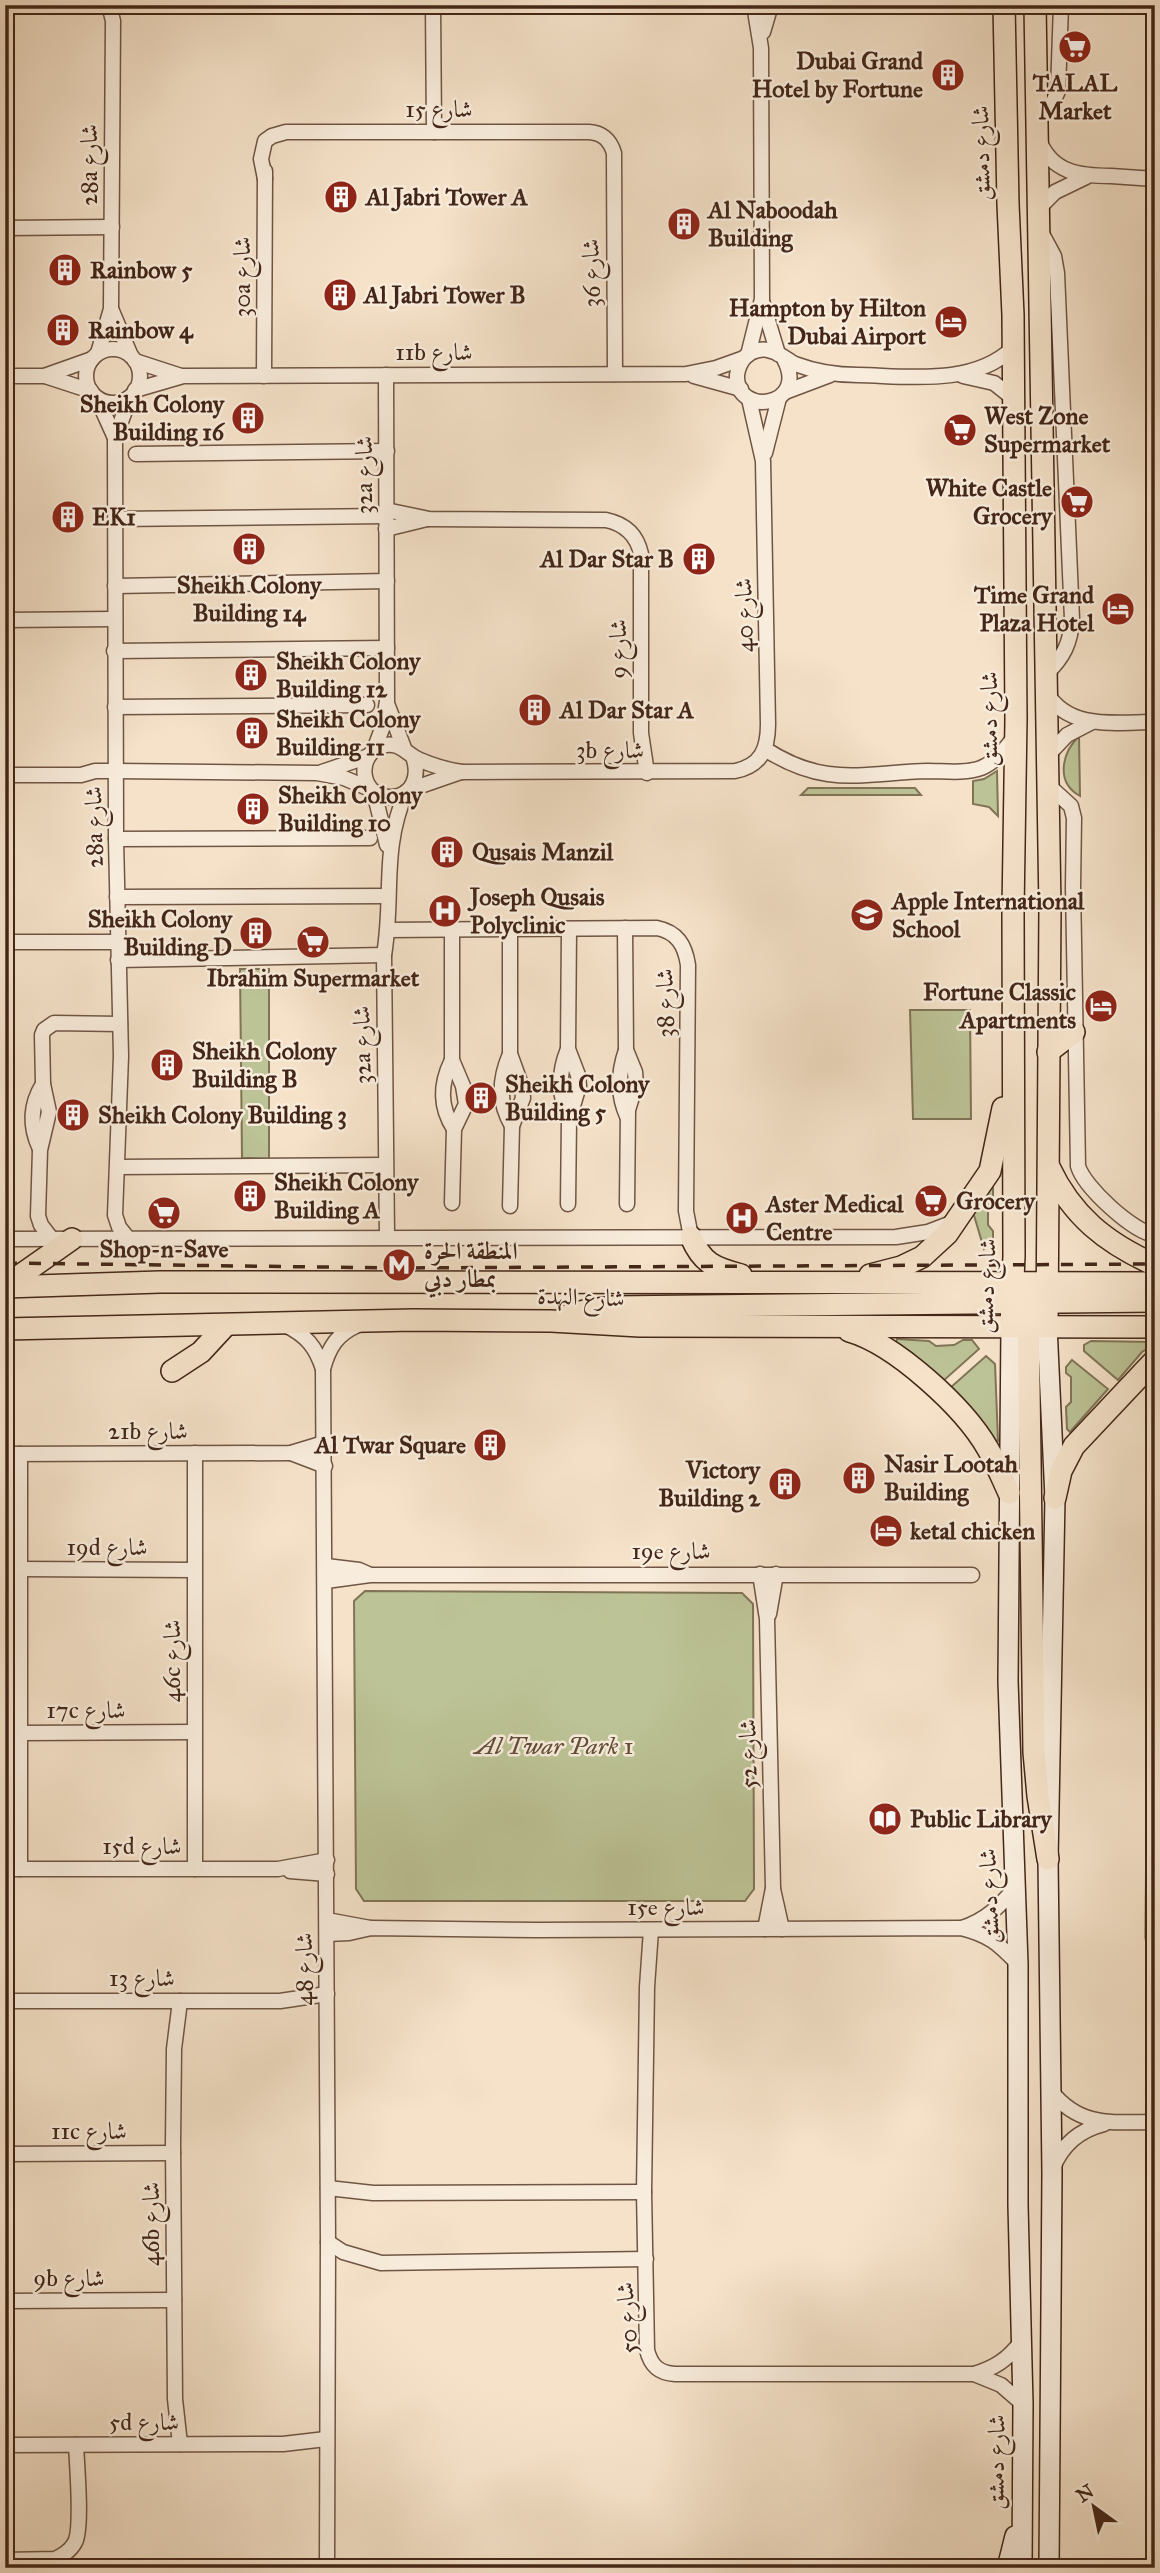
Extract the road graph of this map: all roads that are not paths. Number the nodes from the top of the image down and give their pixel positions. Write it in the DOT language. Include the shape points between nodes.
graph roads {
  1 [pos="109,5"];
  2 [pos="116,5"];
  3 [pos="433,5"];
  4 [pos="754,5"];
  5 [pos="771,5"];
  6 [pos="1004,5"];
  7 [pos="1035,5"];
  8 [pos="1061,5"];
  9 [pos="113,21"];
  10 [pos="761,47"];
  11 [pos="1037,126"];
  12 [pos="434,132"];
  13 [pos="613,171"];
  14 [pos="1088,177"];
  15 [pos="265,179"];
  16 [pos="1155,179"];
  17 [pos="1038,218"];
  18 [pos="112,227"];
  19 [pos="5,228"];
  20 [pos="762,299"];
  21 [pos="111,309"];
  22 [pos="1012,349"];
  23 [pos="95,356"];
  24 [pos="746,356"];
  25 [pos="781,356"];
  26 [pos="133,358"];
  27 [pos="615,374"];
  28 [pos="686,374"];
  29 [pos="386,375"];
  30 [pos="832,375"];
  31 [pos="959,375"];
  32 [pos="5,376"];
  33 [pos="44,376"];
  34 [pos="183,376"];
  35 [pos="264,376"];
  36 [pos="133,393"];
  37 [pos="745,394"];
  38 [pos="94,395"];
  39 [pos="782,395"];
  40 [pos="1013,398"];
  41 [pos="115,438"];
  42 [pos="387,451"];
  43 [pos="136,454"];
  44 [pos="763,461"];
  45 [pos="386,518"];
  46 [pos="115,519"];
  47 [pos="387,582"];
  48 [pos="115,586"];
  49 [pos="114,619"];
  50 [pos="5,620"];
  51 [pos="387,648"];
  52 [pos="114,651"];
  53 [pos="1046,683"];
  54 [pos="387,701"];
  55 [pos="367,705"];
  56 [pos="115,707"];
  57 [pos="1093,722"];
  58 [pos="1155,722"];
  59 [pos="1016,735"];
  60 [pos="765,749"];
  61 [pos="371,753"];
  62 [pos="408,753"];
  63 [pos="1048,755"];
  64 [pos="755,764"];
  65 [pos="462,772"];
  66 [pos="317,773"];
  67 [pos="640,773"];
  68 [pos="5,775"];
  69 [pos="116,777"];
  70 [pos="1048,785"];
  71 [pos="372,791"];
  72 [pos="407,791"];
  73 [pos="370,838"];
  74 [pos="116,839"];
  75 [pos="389,853"];
  76 [pos="388,896"];
  77 [pos="117,897"];
  78 [pos="625,928"];
  79 [pos="510,929"];
  80 [pos="569,929"];
  81 [pos="388,930"];
  82 [pos="452,930"];
  83 [pos="5,942"];
  84 [pos="117,943"];
  85 [pos="384,955"];
  86 [pos="118,960"];
  87 [pos="120,1024"];
  88 [pos="1074,1031"];
  89 [pos="1048,1052"];
  90 [pos="510,1054"];
  91 [pos="452,1059"];
  92 [pos="1013,1072"];
  93 [pos="512,1126"];
  94 [pos="454,1129"];
  95 [pos="1048,1163"];
  96 [pos="385,1165"];
  97 [pos="118,1167"];
  98 [pos="452,1203"];
  99 [pos="568,1204"];
  100 [pos="627,1205"];
  101 [pos="510,1206"];
  102 [pos="116,1215"];
  103 [pos="955,1222"];
  104 [pos="1155,1235"];
  105 [pos="387,1236"];
  106 [pos="103,1237"];
  107 [pos="127,1237"];
  108 [pos="691,1237"];
  109 [pos="5,1239"];
  110 [pos="62,1239"];
  111 [pos="1155,1265"];
  112 [pos="774,1282"];
  113 [pos="837,1282"];
  114 [pos="1155,1283"];
  115 [pos="5,1287"];
  116 [pos="1029,1293"];
  117 [pos="1155,1301"];
  118 [pos="551,1321"];
  119 [pos="364,1322"];
  120 [pos="283,1324"];
  121 [pos="225,1326"];
  122 [pos="830,1326"];
  123 [pos="1029,1326"];
  124 [pos="1155,1327"];
  125 [pos="5,1329"];
  126 [pos="1155,1360"];
  127 [pos="323,1369"];
  128 [pos="172,1371"];
  129 [pos="324,1443"];
  130 [pos="195,1453"];
  131 [pos="291,1453"];
  132 [pos="13,1454"];
  133 [pos="325,1466"];
  134 [pos="1009,1493"];
  135 [pos="1055,1498"];
  136 [pos="20,1569"];
  137 [pos="194,1570"];
  138 [pos="326,1574"];
  139 [pos="760,1574"];
  140 [pos="776,1574"];
  141 [pos="972,1575"];
  142 [pos="768,1619"];
  143 [pos="1155,1676"];
  144 [pos="194,1732"];
  145 [pos="20,1733"];
  146 [pos="1154,1840"];
  147 [pos="1048,1859"];
  148 [pos="327,1867"];
  149 [pos="13,1869"];
  150 [pos="195,1869"];
  151 [pos="773,1888"];
  152 [pos="1015,1888"];
  153 [pos="327,1927"];
  154 [pos="961,1928"];
  155 [pos="765,1929"];
  156 [pos="782,1929"];
  157 [pos="646,1930"];
  158 [pos="1155,1950"];
  159 [pos="1018,1964"];
  160 [pos="5,2001"];
  161 [pos="174,2001"];
  162 [pos="327,2001"];
  163 [pos="1051,2091"];
  164 [pos="1116,2122"];
  165 [pos="1155,2122"];
  166 [pos="173,2153"];
  167 [pos="5,2154"];
  168 [pos="1052,2173"];
  169 [pos="644,2192"];
  170 [pos="328,2193"];
  171 [pos="328,2242"];
  172 [pos="646,2259"];
  173 [pos="174,2300"];
  174 [pos="5,2301"];
  175 [pos="1021,2342"];
  176 [pos="975,2374"];
  177 [pos="1023,2404"];
  178 [pos="174,2444"];
  179 [pos="326,2444"];
  180 [pos="5,2445"];
  181 [pos="76,2445"];
  182 [pos="1022,2524"];
  183 [pos="1049,2532"];
  184 [pos="5,2560"];
  185 [pos="327,2568"];
  186 [pos="1007,2568"];
  187 [pos="1022,2568"];
  188 [pos="1031,2568"];
  189 [pos="1049,2568"];
  190 [pos="1060,2568"];
  1 -- 9 [label="street, 28a شارع"];
  2 -- 9 [label="street, 28a شارع"];
  3 -- 12 [label="street"];
  4 -- 10 [label="street"];
  5 -- 10 [label="street"];
  6 -- 22 [label="main road, شارع دمشق"];
  7 -- 11 [label="main road, شارع دمشق"];
  8 -- 11 [label="street" via="1058,91"];
  9 -- 18 [label="street, 28a شارع"];
  10 -- 20 [label="street"];
  11 -- 14 [label="street" via="1048,156 1056,164"];
  11 -- 17 [label="main road, شارع دمشق"];
  12 -- 13 [label="street, شارع 15" via="580,132 601,142"];
  12 -- 15 [label="street, شارع 15" via="279,133 265,141 261,159"];
  13 -- 27 [label="street, شارع 36"];
  14 -- 16 [label="street"];
  14 -- 17 [label="street" via="1055,192"];
  15 -- 35 [label="street, 30a شارع"];
  17 -- 53 [label="main road, شارع دمشق"];
  18 -- 19 [label="street"];
  18 -- 21 [label="street, 28a شارع"];
  20 -- 24 [label="street"];
  20 -- 25 [label="street"];
  21 -- 23 [label="street, 28a شارع"];
  21 -- 26 [label="street, 28a شارع"];
  22 -- 31 [label="street" via="992,365"];
  22 -- 40 [label="main road, شارع دمشق"];
  23 -- 26 [label="street" via="116,349"];
  23 -- 33 [label="street"];
  23 -- 38 [label="street" via="86,375"];
  24 -- 25 [label="street" via="763,350"];
  24 -- 28 [label="street, 11b شارع"];
  24 -- 37 [label="street" via="737,373"];
  25 -- 30 [label="street"];
  25 -- 39 [label="street" via="790,375"];
  26 -- 34 [label="street, 11b شارع"];
  26 -- 36 [label="street" via="139,380"];
  27 -- 28 [label="street, 11b شارع"];
  27 -- 29 [label="street, 11b شارع"];
  28 -- 37 [label="street, 11b شارع"];
  29 -- 35 [label="street, 11b شارع"];
  29 -- 42 [label="street, 32a شارع"];
  30 -- 31 [label="street"];
  30 -- 39 [label="street"];
  31 -- 40 [label="street" via="994,383"];
  32 -- 33 [label="street"];
  33 -- 38 [label="street"];
  34 -- 35 [label="street, 11b شارع"];
  34 -- 36 [label="street, 11b شارع"];
  36 -- 38 [label="street" via="113,403"];
  36 -- 41 [label="street, 28a شارع"];
  37 -- 39 [label="street" via="764,403"];
  37 -- 44 [label="street, شارع 40"];
  38 -- 41 [label="street, 28a شارع"];
  39 -- 44 [label="street, شارع 40"];
  40 -- 59 [label="main road, شارع دمشق"];
  41 -- 46 [label="street, 28a شارع"];
  42 -- 43 [label="street"];
  42 -- 45 [label="street, 32a شارع"];
  44 -- 60 [label="street, شارع 40"];
  45 -- 46 [label="street, شارع 9"];
  45 -- 47 [label="street, 32a شارع"];
  45 -- 67 [label="street, شارع 9" via="597,520 622,532 634,546 640,565"];
  46 -- 48 [label="street, 28a شارع"];
  47 -- 48 [label="street"];
  47 -- 51 [label="street, 32a شارع"];
  48 -- 49 [label="street, 28a شارع"];
  49 -- 50 [label="street"];
  49 -- 52 [label="street, 28a شارع"];
  51 -- 52 [label="street"];
  51 -- 54 [label="street, 32a شارع"];
  52 -- 56 [label="street, 28a شارع"];
  53 -- 57 [label="street" via="1062,711"];
  53 -- 63 [label="main road, شارع دمشق"];
  54 -- 61 [label="street, 32a شارع" via="383,726"];
  54 -- 62 [label="street, 32a شارع"];
  55 -- 56 [label="street"];
  56 -- 69 [label="street, 28a شارع"];
  57 -- 58 [label="street"];
  57 -- 63 [label="street" via="1067,735"];
  59 -- 60 [label="street" via="988,765 961,771 820,774 796,767"];
  59 -- 92 [label="main road, شارع دمشق"];
  60 -- 64 [label="street, شارع 40"];
  61 -- 62 [label="street" via="394,745"];
  61 -- 66 [label="street"];
  61 -- 71 [label="street" via="363,773"];
  62 -- 65 [label="street, 3b شارع"];
  62 -- 72 [label="street" via="416,774"];
  63 -- 70 [label="main road, شارع دمشق"];
  64 -- 67 [label="street, 3b شارع" via="735,771"];
  65 -- 67 [label="street, 3b شارع"];
  65 -- 72 [label="street, 3b شارع"];
  66 -- 69 [label="street"];
  66 -- 71 [label="street" via="344,778"];
  68 -- 69 [label="street" via="95,771"];
  69 -- 74 [label="street, 28a شارع"];
  70 -- 88 [label="street" via="1073,812"];
  70 -- 89 [label="main road, شارع دمشق"];
  71 -- 72 [label="street" via="394,797"];
  71 -- 75 [label="street, 32a شارع"];
  72 -- 75 [label="street, 32a شارع"];
  73 -- 74 [label="street"];
  74 -- 77 [label="street, 28a شارع"];
  75 -- 76 [label="street, 32a شارع"];
  76 -- 77 [label="street"];
  76 -- 81 [label="street, 32a شارع"];
  77 -- 84 [label="street, 28a شارع"];
  78 -- 80 [label="street, شارع 38"];
  78 -- 100 [label="street" via="626,1050 636,1084 628,1117"];
  78 -- 108 [label="street, شارع 38" via="670,931 687,957 686,1211"];
  79 -- 80 [label="street, شارع 38"];
  79 -- 82 [label="street, شارع 38"];
  79 -- 90 [label="street"];
  80 -- 99 [label="street" via="568,1049 579,1086 569,1119"];
  81 -- 82 [label="street, شارع 38"];
  81 -- 85 [label="street, 32a شارع"];
  82 -- 91 [label="street"];
  83 -- 84 [label="street"];
  84 -- 86 [label="street, 28a شارع"];
  85 -- 86 [label="street"];
  85 -- 96 [label="street, 32a شارع"];
  86 -- 87 [label="street, 28a شارع"];
  87 -- 97 [label="street, 28a شارع"];
  87 -- 110 [label="street" via="60,1022 48,1026 42,1035 43,1084 50,1112 40,1150 38,1219"];
  88 -- 89 [label="main road"];
  88 -- 104 [label="street" via="1079,1172 1135,1227"];
  89 -- 95 [label="main road, شارع دمشق"];
  90 -- 93 [label="street" via="500,1091"];
  90 -- 93 [label="street" via="523,1098"];
  91 -- 94 [label="street" via="442,1095"];
  91 -- 94 [label="street" via="466,1099"];
  92 -- 103 [label="main road" via="993,1165"];
  92 -- 116 [label="main road, شارع دمشق"];
  93 -- 101 [label="street"];
  94 -- 98 [label="street"];
  95 -- 111 [label="main road" via="1079,1215 1114,1243"];
  95 -- 116 [label="main road, شارع دمشق"];
  96 -- 97 [label="street"];
  96 -- 105 [label="street, 32a شارع"];
  97 -- 102 [label="street, 28a شارع"];
  102 -- 106 [label="street, 28a شارع"];
  102 -- 107 [label="street, 28a شارع"];
  103 -- 108 [label="street" via="896,1237"];
  103 -- 113 [label="main road" via="940,1242 911,1262"];
  105 -- 107 [label="street"];
  105 -- 108 [label="street"];
  106 -- 107 [label="street"];
  106 -- 110 [label="street"];
  108 -- 112 [label="main road" via="709,1264"];
  109 -- 110 [label="street"];
  110 -- 115 [label="main road"];
  112 -- 113 [label="main road, شارع النهدة"];
  112 -- 115 [label="main road, شارع النهدة" via="150,1282"];
  113 -- 116 [label="main road, شارع النهدة"];
  114 -- 116 [label="main road, شارع النهدة"];
  116 -- 117 [label="main road"];
  116 -- 118 [label="main road" via="613,1307"];
  116 -- 123 [label="main road, شارع دمشق"];
  116 -- 123 [label="main road, شارع دمشق"];
  118 -- 119 [label="main road, شارع النهدة"];
  118 -- 122 [label="main road, شارع النهدة"];
  119 -- 120 [label="main road, شارع النهدة"];
  119 -- 127 [label="street, شارع 48" via="341,1333"];
  120 -- 121 [label="main road, شارع النهدة"];
  120 -- 127 [label="street, شارع 48" via="305,1336"];
  121 -- 125 [label="main road, شارع النهدة"];
  121 -- 128 [label="main road" via="201,1352"];
  122 -- 123 [label="main road, شارع النهدة"];
  122 -- 134 [label="main road" via="878,1342 939,1391 979,1435"];
  123 -- 124 [label="main road, شارع النهدة"];
  123 -- 134 [label="main road, شارع دمشق"];
  123 -- 135 [label="main road, شارع دمشق"];
  123 -- 147 [label="main road" via="1034,1752"];
  126 -- 135 [label="main road" via="1074,1446 1061,1471"];
  127 -- 129 [label="street, شارع 48"];
  129 -- 131 [label="street, 21b شارع"];
  129 -- 133 [label="street, شارع 48"];
  130 -- 131 [label="street, 21b شارع"];
  130 -- 132 [label="street, 21b شارع"];
  130 -- 137 [label="street, 46c شارع"];
  131 -- 133 [label="street, 21b شارع"];
  132 -- 136 [label="street"];
  133 -- 138 [label="street, شارع 48"];
  134 -- 152 [label="main road, شارع دمشق"];
  135 -- 147 [label="main road, شارع دمشق"];
  136 -- 137 [label="street, 19d شارع"];
  136 -- 145 [label="street"];
  137 -- 144 [label="street, 46c شارع"];
  138 -- 139 [label="street, 19e شارع" via="359,1570 370,1575"];
  138 -- 148 [label="street, شارع 48"];
  139 -- 140 [label="street, 19e شارع"];
  139 -- 142 [label="street, شارع 52"];
  140 -- 141 [label="street, 19e شارع"];
  140 -- 142 [label="street, شارع 52"];
  142 -- 151 [label="street, شارع 52"];
  143 -- 146 [label="street"];
  144 -- 145 [label="street, 17c شارع"];
  144 -- 150 [label="street, 46c شارع"];
  145 -- 149 [label="street"];
  146 -- 158 [label="street"];
  147 -- 163 [label="main road, شارع دمشق"];
  148 -- 150 [label="street, 15d شارع"];
  148 -- 153 [label="street, شارع 48"];
  149 -- 150 [label="street, 15d شارع"];
  151 -- 155 [label="street, شارع 52"];
  151 -- 156 [label="street, شارع 52"];
  152 -- 154 [label="street, 15e شارع" via="991,1914"];
  152 -- 159 [label="main road, شارع دمشق"];
  153 -- 157 [label="street, 15e شارع"];
  153 -- 162 [label="street, شارع 48"];
  154 -- 156 [label="street, 15e شارع"];
  154 -- 159 [label="street, 15e شارع" via="993,1939"];
  155 -- 156 [label="street, 15e شارع"];
  155 -- 157 [label="street, 15e شارع"];
  157 -- 169 [label="street, شارع 50"];
  159 -- 175 [label="main road, شارع دمشق"];
  160 -- 161 [label="street, شارع 13"];
  161 -- 162 [label="street, شارع 13"];
  161 -- 166 [label="street, 46b شارع"];
  162 -- 170 [label="street, شارع 48"];
  163 -- 164 [label="street" via="1079,2115"];
  163 -- 168 [label="main road, شارع دمشق"];
  164 -- 165 [label="street"];
  164 -- 168 [label="street" via="1091,2127 1070,2141"];
  166 -- 167 [label="street, 11c شارع"];
  166 -- 173 [label="street, 46b شارع"];
  168 -- 183 [label="main road, شارع دمشق"];
  169 -- 170 [label="street"];
  169 -- 172 [label="street, شارع 50"];
  170 -- 171 [label="street, شارع 48"];
  171 -- 172 [label="street" via="343,2252 381,2263"];
  171 -- 179 [label="street, شارع 48"];
  172 -- 176 [label="street, شارع 50" via="647,2350 649,2360 665,2373"];
  173 -- 174 [label="street, 9b شارع"];
  173 -- 178 [label="street, 46b شارع"];
  175 -- 176 [label="street, شارع 50" via="996,2366"];
  175 -- 177 [label="main road, شارع دمشق"];
  176 -- 177 [label="street, شارع 50" via="1001,2385"];
  177 -- 182 [label="main road, شارع دمشق"];
  178 -- 179 [label="street, 5d شارع"];
  178 -- 181 [label="street, 5d شارع"];
  179 -- 185 [label="street, شارع 48"];
  180 -- 181 [label="street, 5d شارع"];
  181 -- 184 [label="street" via="78,2531 73,2545 55,2558"];
  182 -- 186 [label="main road"];
  182 -- 187 [label="main road, شارع دمشق"];
  182 -- 188 [label="main road"];
  183 -- 189 [label="main road, شارع دمشق"];
  183 -- 190 [label="main road" via="1058,2546"];
}
